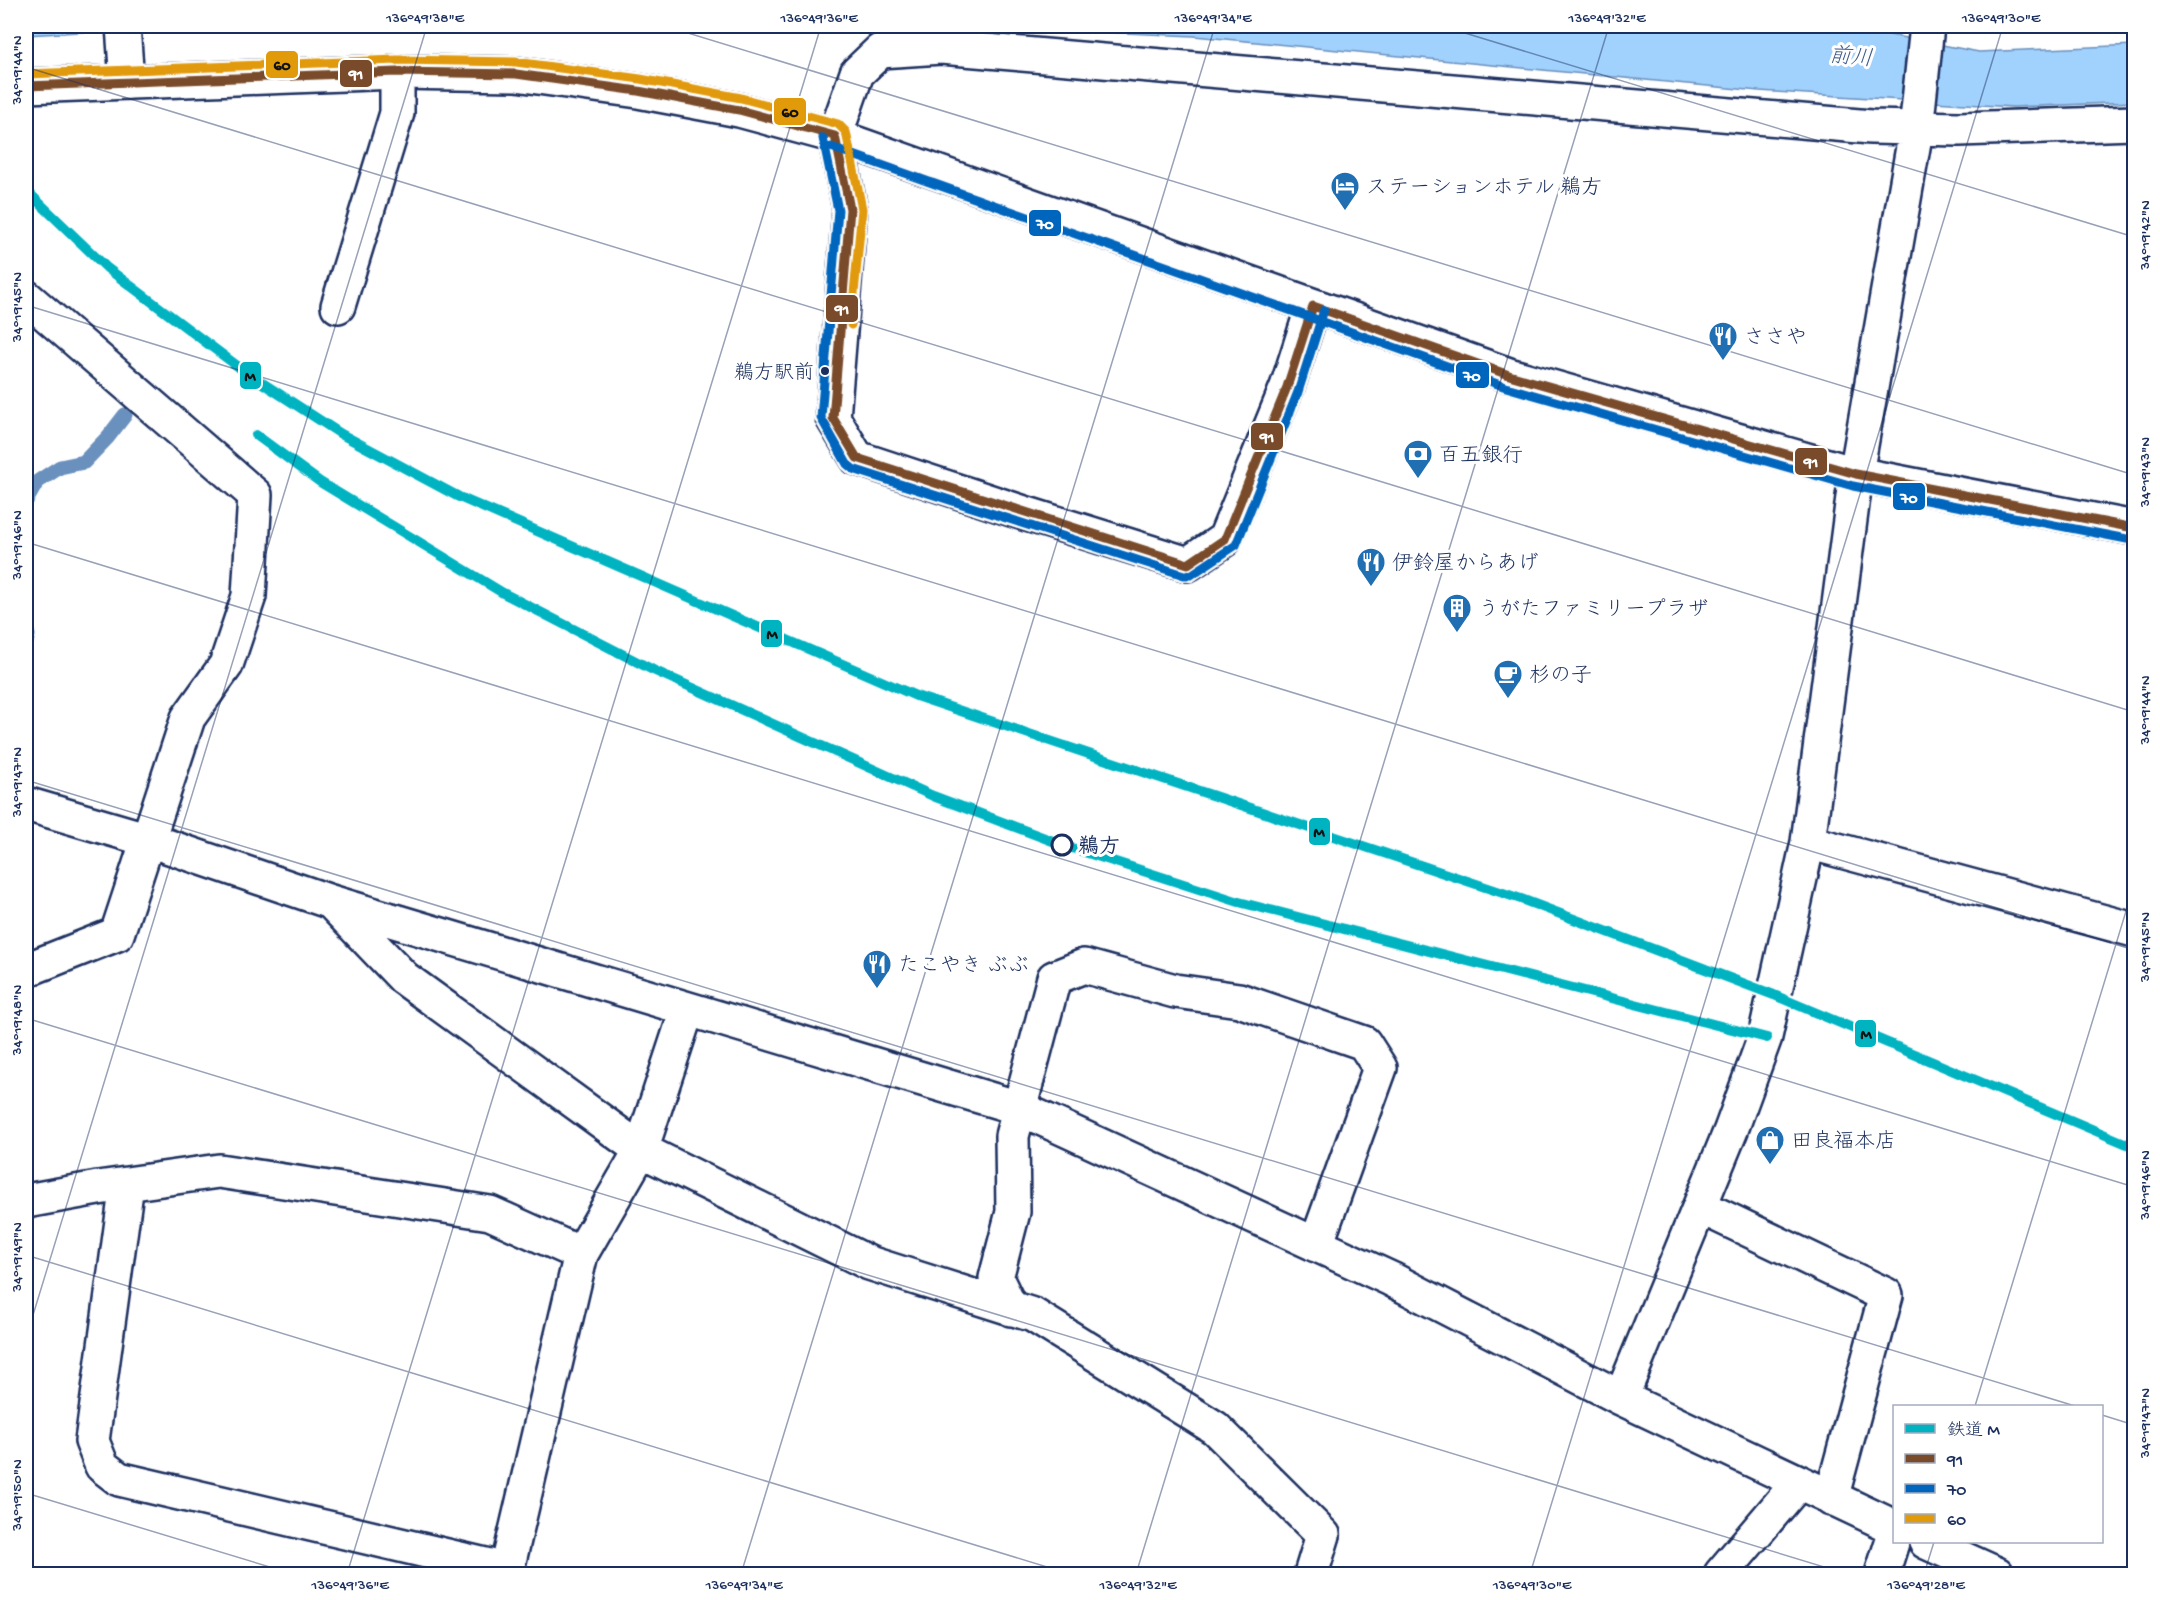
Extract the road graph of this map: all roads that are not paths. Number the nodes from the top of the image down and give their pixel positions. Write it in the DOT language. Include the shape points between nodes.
graph roads {
  1 [pos="1927,26"];
  2 [pos="123,30"];
  3 [pos="397,72"];
  4 [pos="127,82"];
  5 [pos="26,86"];
  6 [pos="2134,123"];
  7 [pos="1916,130"];
  8 [pos="835,136"];
  9 [pos="26,297"];
  10 [pos="338,306"];
  11 [pos="1313,306"];
  12 [pos="1856,474"];
  13 [pos="2134,528"];
  14 [pos="268,552"];
  15 [pos="249,596"];
  16 [pos="26,804"];
  17 [pos="149,840"];
  18 [pos="1808,842"];
  19 [pos="331,902"];
  20 [pos="2134,930"];
  21 [pos="26,970"];
  22 [pos="687,1010"];
  23 [pos="1019,1108"];
  24 [pos="641,1150"];
  25 [pos="127,1184"];
  26 [pos="26,1201"];
  27 [pos="1701,1207"];
  28 [pos="1316,1245"];
  29 [pos="581,1254"];
  30 [pos="1011,1309"];
  31 [pos="1621,1398"];
  32 [pos="1799,1482"];
  33 [pos="1831,1499"];
  34 [pos="1893,1527"];
  35 [pos="1893,1539"];
  36 [pos="1928,1543"];
  37 [pos="506,1572"];
  38 [pos="1311,1575"];
  39 [pos="1721,1575"];
  40 [pos="1882,1575"];
  41 [pos="1997,1575"];
  1 -- 7 [label="main road"];
  2 -- 4 [label="main road"];
  3 -- 4 [label="main road"];
  3 -- 8 [label="main road" via="516,74 597,84 739,110"];
  3 -- 10 [label="main road" via="397,113"];
  4 -- 5 [label="main road"];
  6 -- 7 [label="main road"];
  7 -- 8 [label="main road" via="941,47 880,51 857,73"];
  7 -- 12 [label="main road"];
  8 -- 11 [label="main road"];
  8 -- 11 [label="main road" via="850,209 833,418 857,458 1188,564 1225,538 1287,387"];
  9 -- 15 [label="main road" via="255,495"];
  11 -- 12 [label="main road" via="1509,375"];
  12 -- 13 [label="main road"];
  12 -- 18 [label="main road"];
  14 -- 15 [label="main road"];
  15 -- 17 [label="main road" via="226,665 188,718"];
  16 -- 17 [label="main road"];
  17 -- 19 [label="main road"];
  17 -- 21 [label="main road" via="117,934"];
  18 -- 20 [label="main road"];
  18 -- 27 [label="main road" via="1765,1037"];
  19 -- 22 [label="main road"];
  19 -- 24 [label="main road" via="404,978"];
  22 -- 23 [label="main road"];
  22 -- 24 [label="main road"];
  23 -- 28 [label="main road"];
  23 -- 28 [label="main road" via="1054,978 1084,966 1175,991 1239,1000 1364,1043 1380,1068"];
  23 -- 30 [label="main road" via="1012,1136 1013,1212 996,1278"];
  24 -- 29 [label="main road"];
  24 -- 30 [label="main road" via="869,1263"];
  25 -- 26 [label="main road"];
  25 -- 29 [label="main road" via="219,1171 467,1209 490,1213"];
  25 -- 37 [label="main road" via="92,1440 102,1466 119,1479"];
  27 -- 31 [label="main road"];
  27 -- 33 [label="main road" via="1886,1295"];
  28 -- 31 [label="main road" via="1391,1279"];
  29 -- 37 [label="main road"];
  30 -- 38 [label="main road" via="1033,1315 1215,1428 1323,1535"];
  31 -- 32 [label="main road"];
  32 -- 33 [label="main road"];
  32 -- 39 [label="main road"];
  33 -- 34 [label="main road"];
  35 -- 40 [label="main road"];
  36 -- 41 [label="main road"];
}
